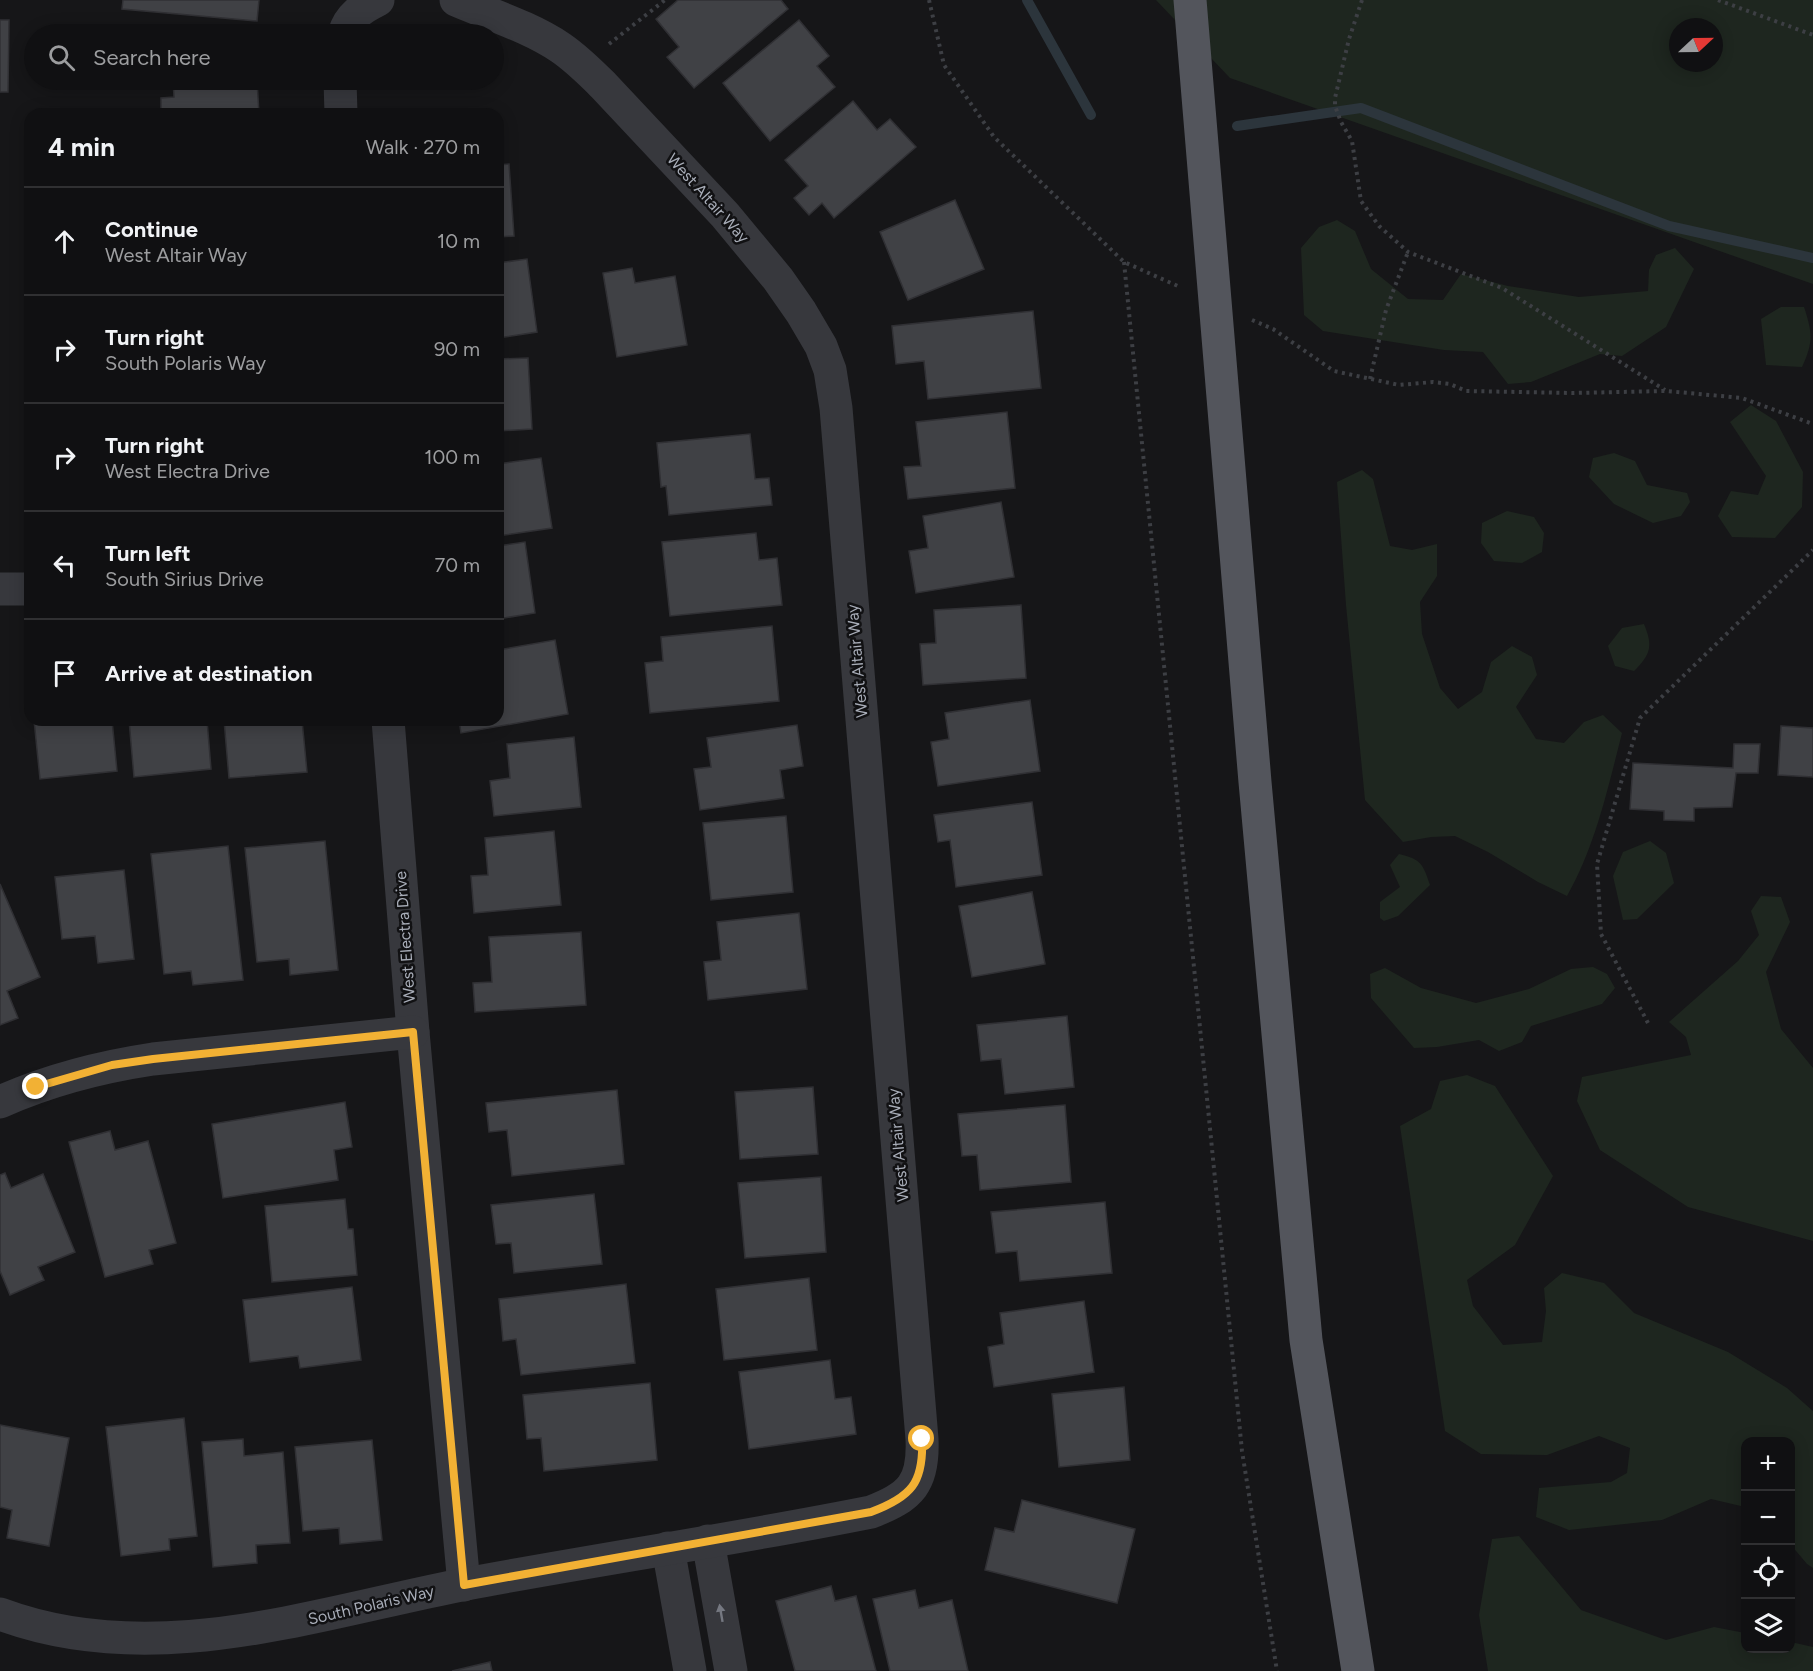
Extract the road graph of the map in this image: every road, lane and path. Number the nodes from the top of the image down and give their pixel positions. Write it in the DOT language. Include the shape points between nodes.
graph roads {
  1 [pos="456,0"];
  2 [pos="664,0"];
  3 [pos="929,0"];
  4 [pos="1190,0"];
  5 [pos="1362,0"];
  6 [pos="1718,0"];
  7 [pos="1813,35"];
  8 [pos="583,64"];
  9 [pos="340,90"];
  10 [pos="341,108"];
  11 [pos="1408,252"];
  12 [pos="1272,329"];
  13 [pos="1370,379"];
  14 [pos="1667,391"];
  15 [pos="1813,424"];
  16 [pos="1813,550"];
  17 [pos="0,589"];
  18 [pos="24,589"];
  19 [pos="388,726"];
  20 [pos="1648,1023"];
  21 [pos="413,1032"];
  22 [pos="0,1102"];
  23 [pos="913,1486"];
  24 [pos="708,1541"];
  25 [pos="668,1548"];
  26 [pos="464,1585"];
  27 [pos="0,1614"];
  28 [pos="690,1671"];
  29 [pos="731,1671"];
  30 [pos="1277,1671"];
  31 [pos="1358,1671"];
  1 -- 8 [label="street, West Altair Way" via="530,31"];
  2 -- 8 [label="path"];
  3 -- 30 [label="path" via="944,65 994,137 1124,262 1242,1451"];
  4 -- 31 [label="main road" via="1306,1340"];
  5 -- 11 [label="path" via="1335,106 1352,141 1361,201 1379,226"];
  6 -- 7 [label="path"];
  8 -- 23 [label="street, West Altair Way" via="753,247 801,312 830,370 922,1439 920,1474"];
  9 -- 10 [label="street"];
  11 -- 13 [label="path" via="1386,310"];
  11 -- 14 [label="path" via="1502,288"];
  12 -- 13 [label="path" via="1334,371"];
  13 -- 14 [label="path" via="1399,385 1450,384 1466,391"];
  14 -- 15 [label="path" via="1742,398"];
  16 -- 20 [label="path" via="1640,718 1597,864 1602,934"];
  17 -- 18 [label="street"];
  19 -- 21 [label="street, West Electra Drive"];
  21 -- 22 [label="street" via="112,1065"];
  21 -- 26 [label="street, West Electra Drive"];
  23 -- 24 [label="street, South Polaris Way" via="899,1499 871,1512"];
  24 -- 25 [label="street, South Polaris Way"];
  29 -- 24 [label="street, one-way"];
  25 -- 26 [label="street, South Polaris Way"];
  25 -- 28 [label="street"];
  26 -- 27 [label="street, South Polaris Way" via="240,1634 168,1643 81,1637"];
}
